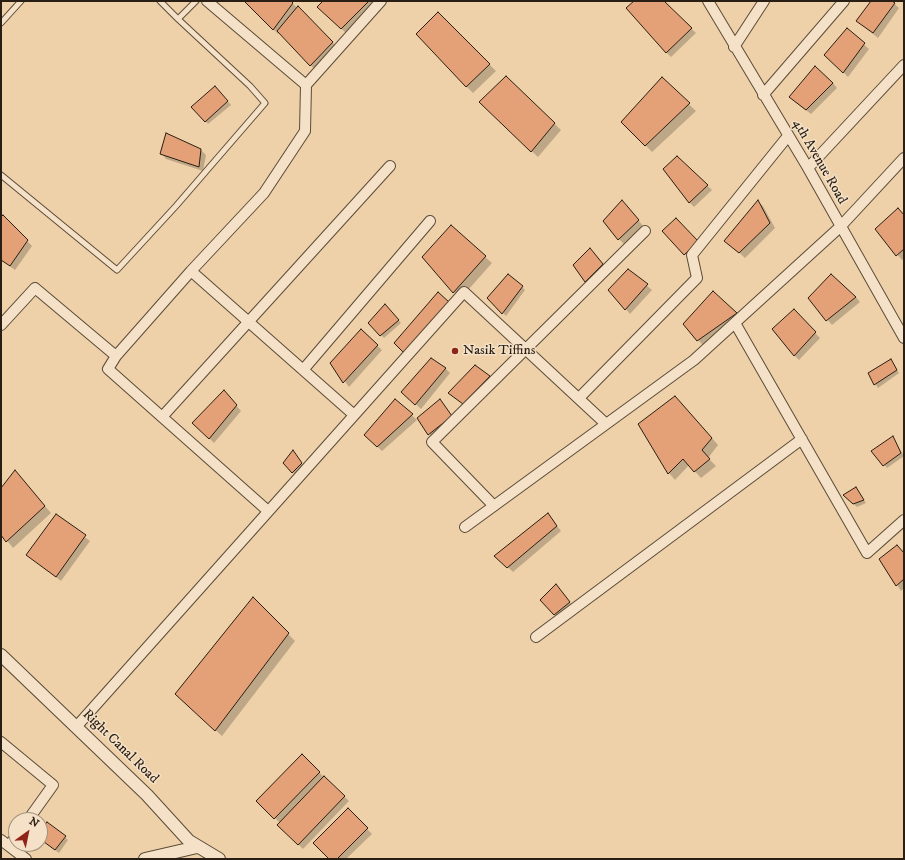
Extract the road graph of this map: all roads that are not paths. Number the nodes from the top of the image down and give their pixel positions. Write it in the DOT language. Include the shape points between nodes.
graph roads {
  1 [pos="21,1"];
  2 [pos="160,1"];
  3 [pos="196,1"];
  4 [pos="207,1"];
  5 [pos="381,1"];
  6 [pos="708,1"];
  7 [pos="764,1"];
  8 [pos="844,1"];
  9 [pos="178,19"];
  10 [pos="1,23"];
  11 [pos="734,47"];
  12 [pos="904,65"];
  13 [pos="306,85"];
  14 [pos="763,95"];
  15 [pos="788,136"];
  16 [pos="904,158"];
  17 [pos="390,166"];
  18 [pos="808,168"];
  19 [pos="1,175"];
  20 [pos="430,221"];
  21 [pos="840,227"];
  22 [pos="645,230"];
  23 [pos="192,272"];
  24 [pos="248,322"];
  25 [pos="735,323"];
  26 [pos="1,325"];
  27 [pos="904,338"];
  28 [pos="526,348"];
  29 [pos="116,356"];
  30 [pos="302,370"];
  31 [pos="579,398"];
  32 [pos="353,414"];
  33 [pos="162,417"];
  34 [pos="606,424"];
  35 [pos="802,439"];
  36 [pos="494,506"];
  37 [pos="268,511"];
  38 [pos="904,520"];
  39 [pos="465,527"];
  40 [pos="536,637"];
  41 [pos="1,655"];
  42 [pos="77,726"];
  43 [pos="1,742"];
  44 [pos="34,812"];
  45 [pos="5,843"];
  46 [pos="197,847"];
  47 [pos="26,859"];
  48 [pos="145,859"];
  49 [pos="219,859"];
  1 -- 10 [label="lane"];
  2 -- 9 [label="lane"];
  3 -- 9 [label="lane"];
  4 -- 13 [label="street"];
  5 -- 13 [label="street"];
  6 -- 11 [label="street, 4th Avenue Road"];
  7 -- 11 [label="street"];
  8 -- 14 [label="street"];
  9 -- 19 [label="lane" via="265,103 117,270"];
  11 -- 14 [label="street, 4th Avenue Road"];
  12 -- 18 [label="street"];
  13 -- 23 [label="street" via="305,131 264,193"];
  14 -- 15 [label="street, 4th Avenue Road"];
  15 -- 18 [label="street, 4th Avenue Road"];
  15 -- 31 [label="street" via="692,254 697,278"];
  16 -- 21 [label="street"];
  17 -- 24 [label="street"];
  18 -- 21 [label="street, 4th Avenue Road"];
  20 -- 30 [label="street"];
  21 -- 25 [label="street"];
  21 -- 27 [label="street, 4th Avenue Road"];
  22 -- 28 [label="street"];
  23 -- 24 [label="street"];
  23 -- 29 [label="street"];
  24 -- 30 [label="street"];
  24 -- 33 [label="street"];
  25 -- 34 [label="street" via="694,360"];
  25 -- 35 [label="street"];
  26 -- 29 [label="street" via="35,288"];
  28 -- 31 [label="street"];
  28 -- 32 [label="street" via="464,292"];
  28 -- 36 [label="street" via="432,442"];
  29 -- 33 [label="street" via="108,369"];
  30 -- 32 [label="street"];
  31 -- 34 [label="street"];
  32 -- 37 [label="street"];
  33 -- 37 [label="street"];
  34 -- 36 [label="street"];
  35 -- 38 [label="street" via="867,553"];
  35 -- 40 [label="street"];
  36 -- 39 [label="street"];
  37 -- 42 [label="street"];
  41 -- 42 [label="street, Right Canal Road"];
  42 -- 46 [label="street, Right Canal Road"];
  43 -- 44 [label="street" via="53,785"];
  45 -- 47 [label="street"];
  46 -- 48 [label="street"];
  46 -- 49 [label="street, Right Canal Road"];
}
